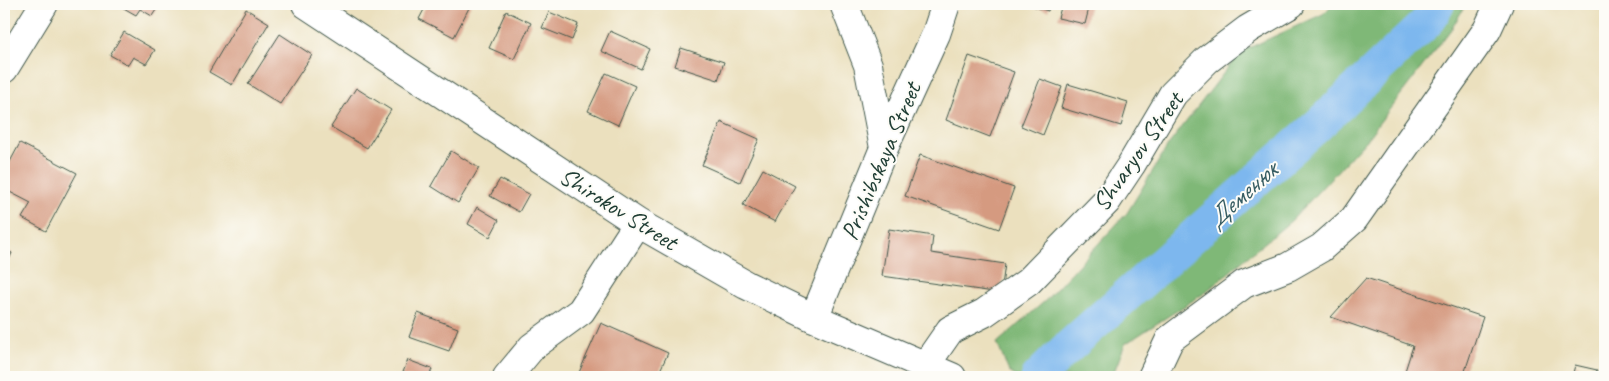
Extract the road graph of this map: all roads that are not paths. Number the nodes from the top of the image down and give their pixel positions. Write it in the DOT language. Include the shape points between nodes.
graph roads {
  1 [pos="44,4"];
  2 [pos="306,4"];
  3 [pos="844,4"];
  4 [pos="946,4"];
  5 [pos="1292,4"];
  6 [pos="1499,4"];
  7 [pos="4,69"];
  8 [pos="884,148"];
  9 [pos="638,223"];
  10 [pos="814,318"];
  11 [pos="925,366"];
  12 [pos="507,377"];
  13 [pos="952,377"];
  14 [pos="1152,377"];
  1 -- 7 [label="street"];
  2 -- 9 [label="street, Shirokov Street"];
  3 -- 8 [label="street" via="868,65"];
  4 -- 8 [label="street, Prishibskaya Street" via="936,34"];
  5 -- 11 [label="street, Shvaryov Street" via="1248,29 1207,60 1173,94 1107,201 1028,282 984,313 950,330"];
  6 -- 14 [label="street" via="1487,30 1354,219 1321,248 1288,267 1244,284 1170,339"];
  8 -- 10 [label="street, Prishibskaya Street"];
  9 -- 10 [label="street, Shirokov Street" via="746,285"];
  9 -- 12 [label="street" via="581,311 532,347"];
  10 -- 11 [label="street, Shirokov Street"];
  11 -- 13 [label="street, Shirokov Street"];
}
